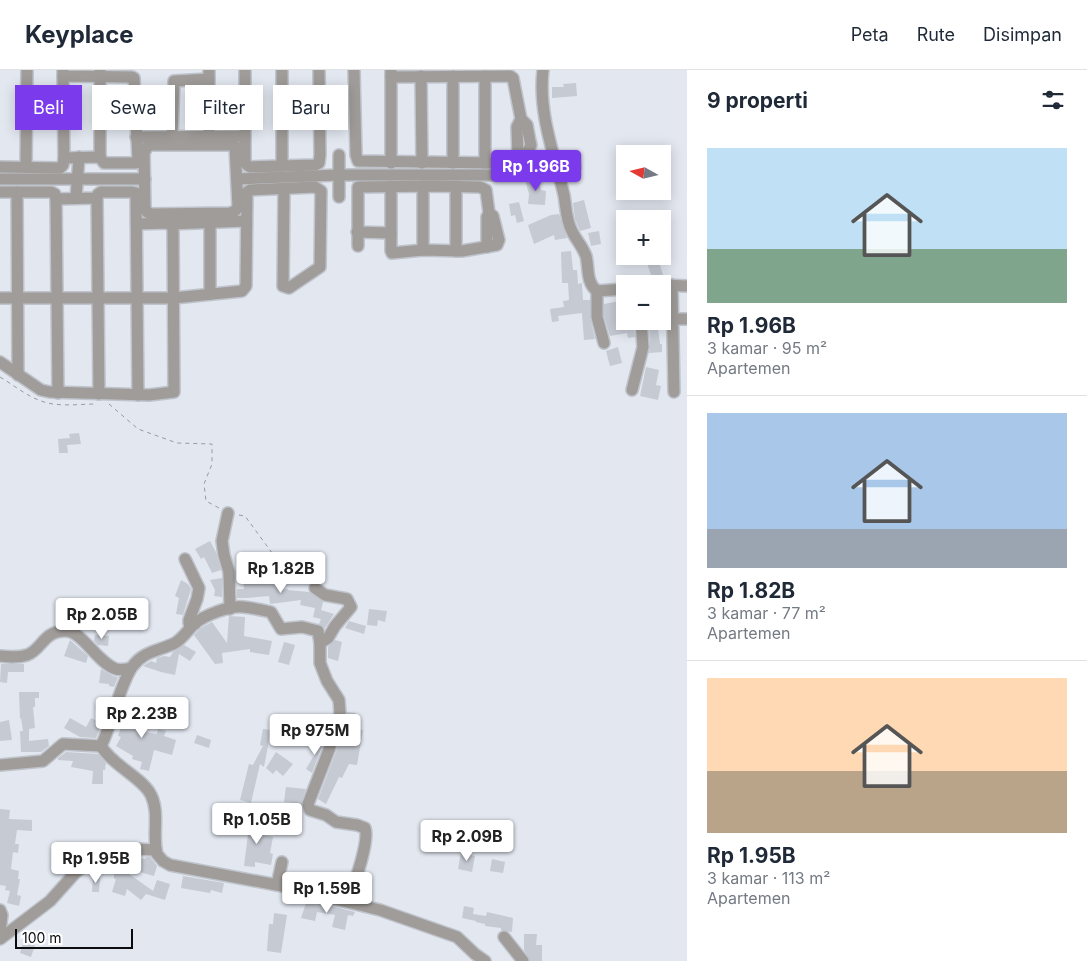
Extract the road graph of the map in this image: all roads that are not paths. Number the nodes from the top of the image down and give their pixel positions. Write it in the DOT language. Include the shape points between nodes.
graph roads {
  1 [pos="27,70"];
  2 [pos="245,70"];
  3 [pos="282,70"];
  4 [pos="319,70"];
  5 [pos="354,70"];
  6 [pos="543,70"];
  7 [pos="63,73"];
  8 [pos="100,73"];
  9 [pos="391,73"];
  10 [pos="209,74"];
  11 [pos="421,76"];
  12 [pos="454,76"];
  13 [pos="485,76"];
  14 [pos="172,136"];
  15 [pos="209,136"];
  16 [pos="245,136"];
  17 [pos="136,137"];
  18 [pos="320,155"];
  19 [pos="339,155"];
  20 [pos="356,155"];
  21 [pos="80,157"];
  22 [pos="100,157"];
  23 [pos="64,158"];
  24 [pos="544,162"];
  25 [pos="391,163"];
  26 [pos="422,163"];
  27 [pos="454,163"];
  28 [pos="485,163"];
  29 [pos="282,166"];
  30 [pos="0,167"];
  31 [pos="26,167"];
  32 [pos="339,175"];
  33 [pos="0,178"];
  34 [pos="78,179"];
  35 [pos="237,179"];
  36 [pos="145,180"];
  37 [pos="391,186"];
  38 [pos="423,186"];
  39 [pos="456,186"];
  40 [pos="284,189"];
  41 [pos="0,192"];
  42 [pos="17,192"];
  43 [pos="321,197"];
  44 [pos="339,197"];
  45 [pos="357,197"];
  46 [pos="76,198"];
  47 [pos="97,198"];
  48 [pos="56,199"];
  49 [pos="210,221"];
  50 [pos="246,221"];
  51 [pos="137,224"];
  52 [pos="171,224"];
  53 [pos="357,232"];
  54 [pos="391,233"];
  55 [pos="358,246"];
  56 [pos="424,250"];
  57 [pos="456,251"];
  58 [pos="671,285"];
  59 [pos="687,286"];
  60 [pos="616,290"];
  61 [pos="597,291"];
  62 [pos="210,294"];
  63 [pos="0,298"];
  64 [pos="18,298"];
  65 [pos="57,298"];
  66 [pos="98,298"];
  67 [pos="137,298"];
  68 [pos="174,298"];
  69 [pos="671,304"];
  70 [pos="687,318"];
  71 [pos="674,319"];
  72 [pos="642,330"];
  73 [pos="604,343"];
  74 [pos="0,362"];
  75 [pos="18,375"];
  76 [pos="632,390"];
  77 [pos="674,392"];
  78 [pos="58,393"];
  79 [pos="98,394"];
  80 [pos="138,395"];
  81 [pos="228,513"];
  82 [pos="185,559"];
  83 [pos="315,588"];
  84 [pos="230,609"];
  85 [pos="195,624"];
  86 [pos="320,643"];
  87 [pos="0,656"];
  88 [pos="132,668"];
  89 [pos="101,746"];
  90 [pos="0,765"];
  91 [pos="156,850"];
  92 [pos="282,862"];
  93 [pos="277,885"];
  94 [pos="348,901"];
  95 [pos="0,910"];
  96 [pos="0,932"];
  97 [pos="504,937"];
  98 [pos="0,939"];
  99 [pos="485,961"];
  100 [pos="522,961"];
  1 -- 31 [label="street"];
  2 -- 16 [label="street"];
  3 -- 29 [label="street"];
  4 -- 18 [label="street"];
  5 -- 20 [label="street"];
  6 -- 61 [label="street" via="543,112 570,227 581,244 589,280"];
  7 -- 8 [label="street"];
  7 -- 23 [label="street"];
  8 -- 17 [label="street" via="134,78"];
  8 -- 22 [label="street"];
  9 -- 11 [label="street"];
  9 -- 25 [label="street"];
  10 -- 14 [label="street" via="174,81"];
  10 -- 15 [label="street"];
  11 -- 12 [label="street"];
  11 -- 26 [label="street"];
  12 -- 13 [label="street"];
  12 -- 27 [label="street"];
  13 -- 28 [label="street"];
  13 -- 28 [label="street" via="514,78 521,119 517,128 518,157"];
  14 -- 15 [label="street"];
  14 -- 17 [label="street"];
  15 -- 16 [label="street"];
  16 -- 29 [label="street" via="247,165"];
  17 -- 22 [label="street" via="136,163 104,163"];
  18 -- 19 [label="street"];
  18 -- 29 [label="street" via="319,163"];
  19 -- 20 [label="street"];
  19 -- 32 [label="street"];
  20 -- 25 [label="street" via="361,163"];
  21 -- 22 [label="street"];
  21 -- 23 [label="street"];
  21 -- 34 [label="street"];
  23 -- 31 [label="street" via="60,168"];
  24 -- 32 [label="street" via="493,175"];
  25 -- 26 [label="street"];
  26 -- 27 [label="street"];
  27 -- 28 [label="street"];
  30 -- 31 [label="street"];
  32 -- 35 [label="street"];
  32 -- 44 [label="street"];
  33 -- 34 [label="street"];
  34 -- 36 [label="street"];
  34 -- 46 [label="street"];
  35 -- 36 [label="street" via="238,208 235,211 150,214 145,208"];
  35 -- 36 [label="street" via="235,146 151,145 144,153"];
  37 -- 38 [label="street"];
  37 -- 45 [label="street" via="361,186"];
  37 -- 54 [label="street"];
  38 -- 39 [label="street"];
  38 -- 56 [label="street"];
  39 -- 57 [label="street"];
  39 -- 57 [label="street" via="486,190 489,213 486,217 486,247"];
  40 -- 43 [label="street" via="315,187 321,191"];
  40 -- 43 [label="street" via="283,286 286,288 320,267"];
  40 -- 50 [label="street" via="247,192"];
  41 -- 42 [label="street"];
  42 -- 48 [label="street" via="51,192"];
  42 -- 64 [label="street"];
  43 -- 44 [label="street"];
  44 -- 45 [label="street"];
  45 -- 53 [label="street"];
  46 -- 47 [label="street"];
  46 -- 48 [label="street"];
  47 -- 51 [label="street" via="101,192 136,193"];
  47 -- 66 [label="street"];
  48 -- 65 [label="street"];
  49 -- 50 [label="street"];
  49 -- 52 [label="street"];
  49 -- 62 [label="street"];
  50 -- 62 [label="street" via="245,289"];
  51 -- 52 [label="street"];
  51 -- 67 [label="street"];
  52 -- 68 [label="street"];
  53 -- 54 [label="street"];
  53 -- 55 [label="street"];
  54 -- 56 [label="street" via="392,253"];
  56 -- 57 [label="street"];
  58 -- 59 [label="street"];
  60 -- 61 [label="street"];
  61 -- 73 [label="street" via="597,317"];
  62 -- 68 [label="street"];
  63 -- 64 [label="street"];
  64 -- 65 [label="street"];
  64 -- 75 [label="street"];
  65 -- 66 [label="street"];
  65 -- 78 [label="street"];
  66 -- 67 [label="street"];
  66 -- 79 [label="street"];
  67 -- 68 [label="street"];
  67 -- 80 [label="street"];
  68 -- 80 [label="street" via="174,392"];
  69 -- 71 [label="street"];
  70 -- 71 [label="street"];
  71 -- 77 [label="street"];
  72 -- 76 [label="street" via="643,347"];
  74 -- 75 [label="street"];
  75 -- 78 [label="street" via="41,390"];
  78 -- 79 [label="street"];
  79 -- 80 [label="street"];
  81 -- 84 [label="street" via="222,541 230,572"];
  82 -- 85 [label="street" via="199,588 189,620"];
  83 -- 86 [label="street" via="325,595 347,599 351,607 328,638"];
  84 -- 85 [label="street" via="207,616"];
  84 -- 86 [label="street" via="242,606 271,612 281,629 318,631"];
  85 -- 88 [label="street" via="177,641 142,656"];
  86 -- 94 [label="street" via="322,670 339,700 340,713 308,804 310,810 326,814 336,822 365,828 367,838"];
  87 -- 88 [label="street" via="29,655 51,633 65,630 75,632 102,662 118,670"];
  88 -- 89 [label="street"];
  89 -- 90 [label="street" via="63,744 43,761"];
  89 -- 91 [label="street" via="107,756 152,796"];
  91 -- 93 [label="street" via="170,865"];
  91 -- 98 [label="street" via="135,849 91,861 76,872 50,901"];
  92 -- 93 [label="street"];
  93 -- 94 [label="street"];
  94 -- 99 [label="street" via="450,934"];
  95 -- 96 [label="street"];
  97 -- 100 [label="street"];
}
